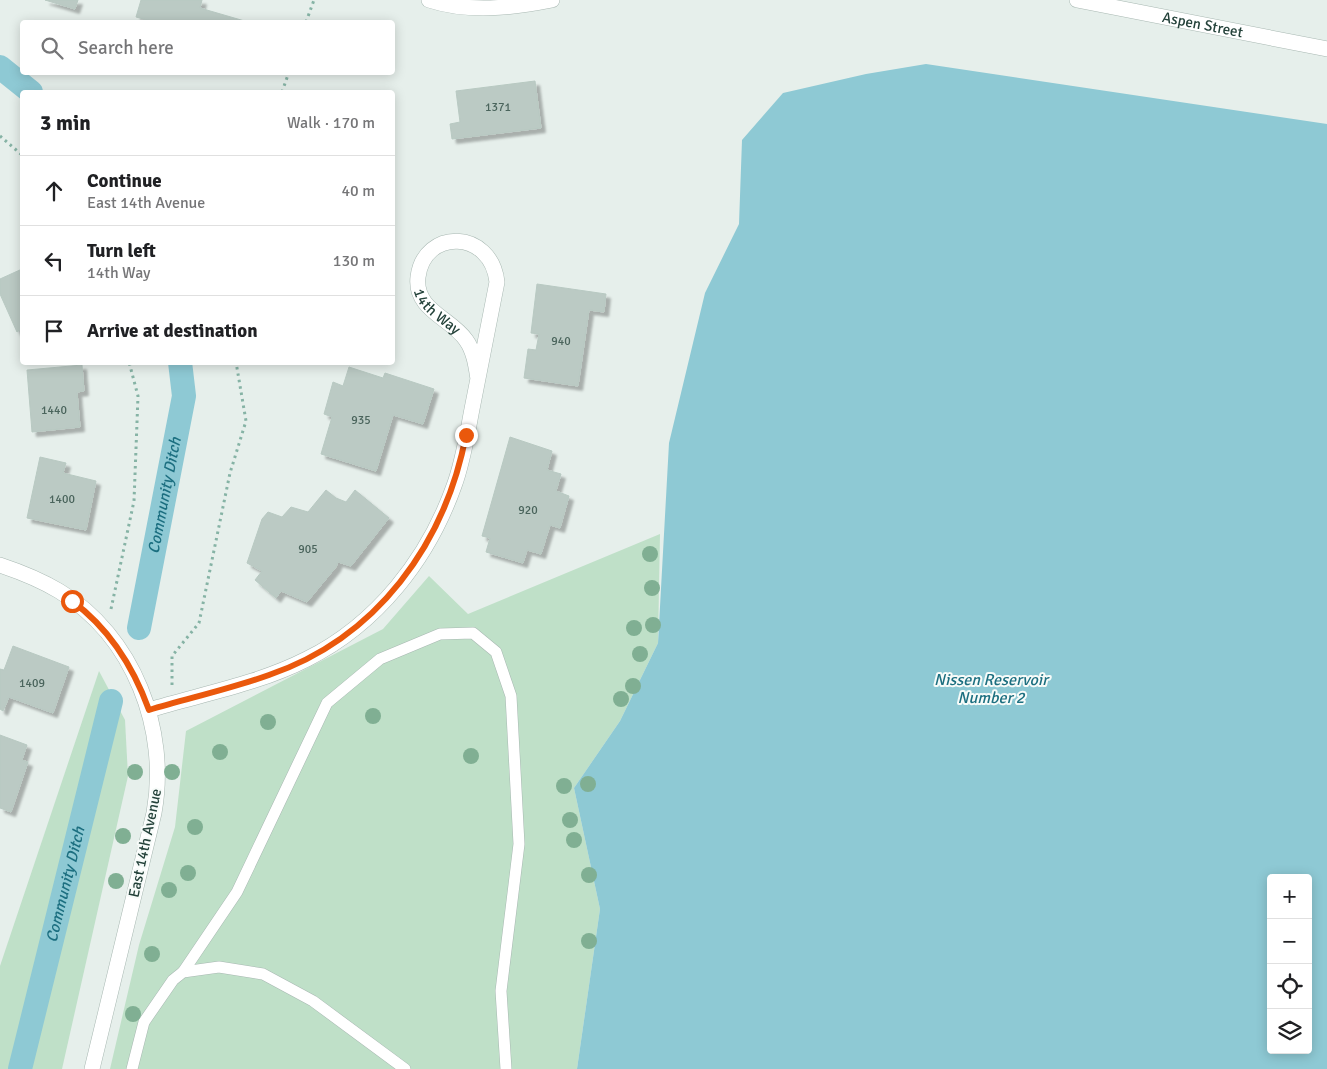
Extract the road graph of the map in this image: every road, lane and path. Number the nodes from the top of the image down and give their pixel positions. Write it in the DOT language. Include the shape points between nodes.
graph roads {
  1 [pos="314,0"];
  2 [pos="429,0"];
  3 [pos="552,0"];
  4 [pos="1077,0"];
  5 [pos="1095,2"];
  6 [pos="307,20"];
  7 [pos="1327,48"];
  8 [pos="288,75"];
  9 [pos="283,90"];
  10 [pos="0,136"];
  11 [pos="20,153"];
  12 [pos="129,365"];
  13 [pos="237,365"];
  14 [pos="478,380"];
  15 [pos="0,565"];
  16 [pos="106,632"];
  17 [pos="172,703"];
  18 [pos="149,710"];
  19 [pos="183,972"];
  20 [pos="92,1069"];
  21 [pos="132,1069"];
  22 [pos="405,1069"];
  23 [pos="506,1069"];
  1 -- 6 [label="path"];
  2 -- 3 [label="street" via="490,8"];
  4 -- 5 [label="street, Aspen Street"];
  5 -- 7 [label="street, Aspen Street"];
  8 -- 9 [label="path"];
  10 -- 11 [label="path"];
  12 -- 16 [label="path" via="138,396 134,501"];
  13 -- 17 [label="path" via="246,421 230,473 199,623 172,656"];
  14 -- 14 [label="street, 14th Way" via="497,282 495,269 488,255 477,246 463,241 447,242 432,250 423,260 418,277 419,291 425,304 454,326 467,341 476,361"];
  14 -- 17 [label="street, 14th Way" via="459,468 440,521 398,586 340,639 308,658 270,675"];
  15 -- 16 [label="street, East 14th Avenue" via="60,592"];
  16 -- 18 [label="street, East 14th Avenue" via="140,684"];
  17 -- 18 [label="street, 14th Way"];
  18 -- 20 [label="street, East 14th Avenue" via="158,756 158,793"];
  19 -- 21 [label="lane" via="173,980 144,1022"];
  19 -- 22 [label="lane" via="219,967 263,974 314,1001"];
  19 -- 23 [label="lane" via="237,892 327,704 380,659 440,634 473,633 496,652 511,696 519,844 501,991"];
}
